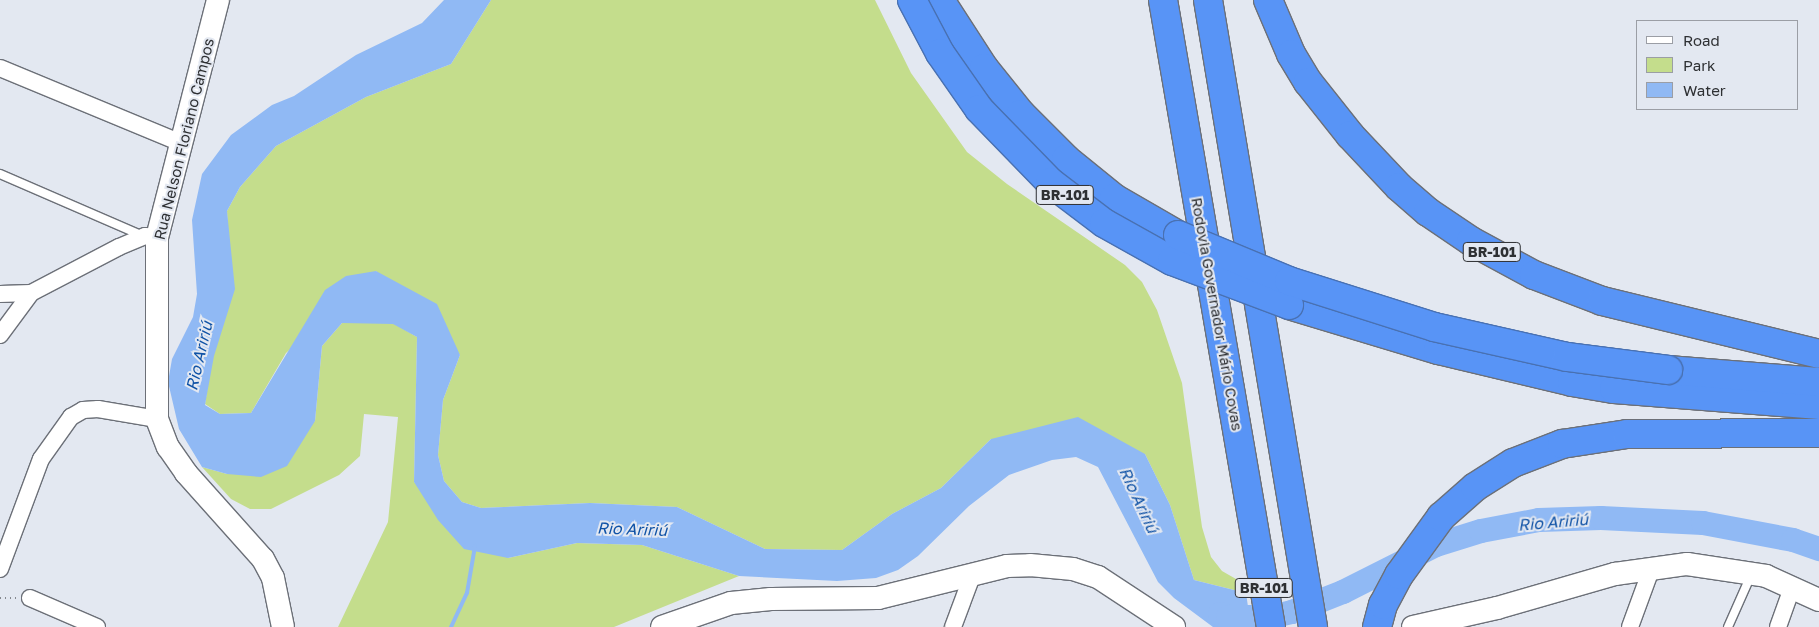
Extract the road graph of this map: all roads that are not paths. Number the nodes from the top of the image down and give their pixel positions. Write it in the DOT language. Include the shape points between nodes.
graph roads {
  1 [pos="218,0"];
  2 [pos="912,0"];
  3 [pos="940,0"];
  4 [pos="1163,0"];
  5 [pos="1208,0"];
  6 [pos="1268,0"];
  7 [pos="0,68"];
  8 [pos="181,143"];
  9 [pos="0,174"];
  10 [pos="151,237"];
  11 [pos="31,293"];
  12 [pos="0,294"];
  13 [pos="0,335"];
  14 [pos="1819,354"];
  15 [pos="1665,382"];
  16 [pos="1819,382"];
  17 [pos="1819,405"];
  18 [pos="157,419"];
  19 [pos="1819,433"];
  20 [pos="1652,568"];
  21 [pos="0,569"];
  22 [pos="1752,573"];
  23 [pos="972,576"];
  24 [pos="1792,588"];
  25 [pos="30,598"];
  26 [pos="1819,600"];
  27 [pos="1427,625"];
  28 [pos="97,627"];
  29 [pos="283,627"];
  30 [pos="662,627"];
  31 [pos="953,627"];
  32 [pos="1172,627"];
  33 [pos="1271,627"];
  34 [pos="1313,627"];
  35 [pos="1377,627"];
  36 [pos="1630,627"];
  37 [pos="1728,627"];
  38 [pos="1778,627"];
  1 -- 8 [label="main road, Rua Nelson Floriano Campos"];
  2 -- 15 [label="highway, BR-101, bridge" via="958,82 1024,159 1083,208 1172,261 1288,304 1438,350 1572,382"];
  3 -- 15 [label="highway, BR-101, bridge" via="984,68 1021,114 1066,159 1114,198 1178,235 1289,281 1434,327 1567,356"];
  4 -- 33 [label="highway, Rodovia Governador Mário Covas / BR-101"];
  5 -- 34 [label="highway, BR-101"];
  6 -- 14 [label="highway, BR-101" via="1291,54 1308,82 1350,136 1428,212 1472,241 1534,275 1602,301"];
  7 -- 8 [label="street"];
  8 -- 10 [label="main road, Rua Nelson Floriano Campos"];
  9 -- 10 [label="lane"];
  10 -- 11 [label="street"];
  10 -- 18 [label="main road, Rua Nelson Floriano Campos"];
  11 -- 12 [label="street"];
  11 -- 13 [label="street"];
  15 -- 16 [label="highway, BR-101"];
  15 -- 17 [label="highway, BR-101"];
  18 -- 21 [label="street" via="98,409 83,410 71,416 41,460"];
  18 -- 29 [label="main road, Rua Nelson Floriano Campos" via="168,446 186,473 263,559 272,578"];
  19 -- 35 [label="highway" via="1627,434 1584,439 1514,463 1475,488 1441,517 1412,553 1383,605"];
  20 -- 22 [label="main road" via="1687,564"];
  20 -- 27 [label="main road"];
  20 -- 36 [label="street"];
  22 -- 24 [label="main road"];
  22 -- 37 [label="lane"];
  23 -- 30 [label="main road" via="878,598 771,599 731,603"];
  23 -- 31 [label="street"];
  23 -- 32 [label="main road" via="1007,566 1073,569 1098,577"];
  24 -- 26 [label="main road"];
  24 -- 38 [label="street"];
  25 -- 28 [label="street"];
}
